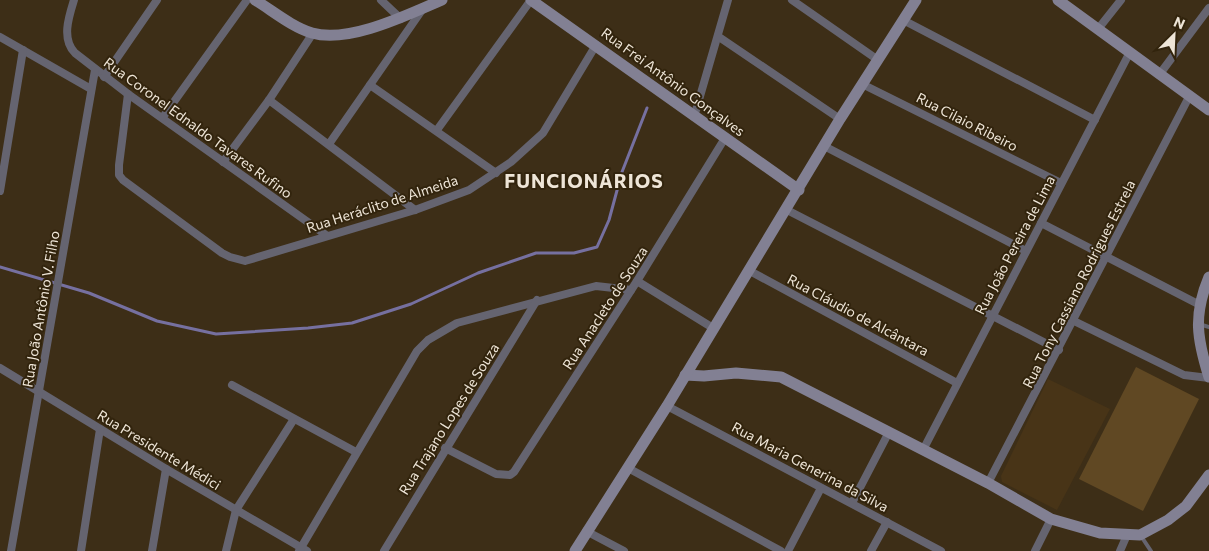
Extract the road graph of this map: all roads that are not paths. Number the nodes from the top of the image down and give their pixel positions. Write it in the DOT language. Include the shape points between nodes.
graph roads {
  1 [pos="74,0"];
  2 [pos="157,0"];
  3 [pos="247,0"];
  4 [pos="256,0"];
  5 [pos="381,0"];
  6 [pos="442,0"];
  7 [pos="531,0"];
  8 [pos="728,0"];
  9 [pos="792,0"];
  10 [pos="916,0"];
  11 [pos="1058,0"];
  12 [pos="1121,0"];
  13 [pos="545,5"];
  14 [pos="423,8"];
  15 [pos="1209,8"];
  16 [pos="401,19"];
  17 [pos="903,20"];
  18 [pos="1098,29"];
  19 [pos="313,34"];
  20 [pos="719,36"];
  21 [pos="0,37"];
  22 [pos="596,45"];
  23 [pos="23,50"];
  24 [pos="1130,52"];
  25 [pos="878,60"];
  26 [pos="95,70"];
  27 [pos="1159,74"];
  28 [pos="104,77"];
  29 [pos="370,84"];
  30 [pos="862,84"];
  31 [pos="91,89"];
  32 [pos="128,94"];
  33 [pos="1190,95"];
  34 [pos="269,100"];
  35 [pos="1209,110"];
  36 [pos="162,117"];
  37 [pos="694,117"];
  38 [pos="840,119"];
  39 [pos="1095,120"];
  40 [pos="437,130"];
  41 [pos="725,138"];
  42 [pos="329,144"];
  43 [pos="824,146"];
  44 [pos="223,162"];
  45 [pos="496,173"];
  46 [pos="1061,183"];
  47 [pos="799,190"];
  48 [pos="0,191"];
  49 [pos="414,210"];
  50 [pos="786,210"];
  51 [pos="1041,223"];
  52 [pos="326,235"];
  53 [pos="1026,251"];
  54 [pos="1108,257"];
  55 [pos="748,270"];
  56 [pos="1209,277"];
  57 [pos="637,282"];
  58 [pos="631,290"];
  59 [pos="537,300"];
  60 [pos="1200,305"];
  61 [pos="991,316"];
  62 [pos="1074,321"];
  63 [pos="1197,323"];
  64 [pos="1209,327"];
  65 [pos="713,328"];
  66 [pos="1059,350"];
  67 [pos="0,368"];
  68 [pos="685,375"];
  69 [pos="1209,378"];
  70 [pos="957,382"];
  71 [pos="232,385"];
  72 [pos="40,392"];
  73 [pos="667,406"];
  74 [pos="294,419"];
  75 [pos="100,430"];
  76 [pos="889,432"];
  77 [pos="445,448"];
  78 [pos="923,450"];
  79 [pos="356,452"];
  80 [pos="628,468"];
  81 [pos="166,469"];
  82 [pos="1209,475"];
  83 [pos="988,484"];
  84 [pos="821,488"];
  85 [pos="852,503"];
  86 [pos="236,510"];
  87 [pos="1051,519"];
  88 [pos="887,522"];
  89 [pos="586,531"];
  90 [pos="1140,534"];
  91 [pos="1127,535"];
  92 [pos="302,550"];
  93 [pos="11,551"];
  94 [pos="81,551"];
  95 [pos="152,551"];
  96 [pos="226,551"];
  97 [pos="384,551"];
  98 [pos="575,551"];
  99 [pos="624,551"];
  100 [pos="781,551"];
  101 [pos="788,551"];
  102 [pos="871,551"];
  103 [pos="941,551"];
  104 [pos="1035,551"];
  105 [pos="1120,551"];
  106 [pos="1152,551"];
  1 -- 26 [label="street, Rua Coronel Ednaldo Tavares Rufino" via="67,33 70,48"];
  2 -- 28 [label="street"];
  3 -- 36 [label="street"];
  4 -- 19 [label="street"];
  5 -- 16 [label="street"];
  6 -- 14 [label="street"];
  7 -- 13 [label="street, Rua Frei Antônio Gonçalves"];
  7 -- 40 [label="street"];
  8 -- 20 [label="street"];
  9 -- 25 [label="street"];
  10 -- 17 [label="street"];
  11 -- 18 [label="street"];
  12 -- 18 [label="street"];
  13 -- 22 [label="street, Rua Frei Antônio Gonçalves"];
  14 -- 16 [label="street"];
  14 -- 29 [label="street"];
  15 -- 27 [label="street"];
  16 -- 19 [label="street" via="360,31"];
  17 -- 25 [label="street"];
  17 -- 39 [label="street"];
  18 -- 24 [label="street"];
  19 -- 34 [label="street"];
  20 -- 37 [label="street"];
  20 -- 38 [label="street"];
  21 -- 23 [label="street"];
  22 -- 37 [label="street, Rua Frei Antônio Gonçalves"];
  22 -- 45 [label="street, Rua Heráclito de Almeida" via="543,133"];
  23 -- 31 [label="street"];
  23 -- 48 [label="street"];
  24 -- 27 [label="street"];
  24 -- 39 [label="street, Rua João Pereira de Lima"];
  25 -- 30 [label="street"];
  26 -- 28 [label="street, Rua Coronel Ednaldo Tavares Rufino"];
  26 -- 31 [label="street, Rua João Antônio V. Filho"];
  27 -- 33 [label="street"];
  28 -- 32 [label="street, Rua Coronel Ednaldo Tavares Rufino"];
  29 -- 40 [label="street"];
  29 -- 42 [label="street"];
  30 -- 38 [label="street"];
  30 -- 46 [label="street, Rua Cilaio Ribeiro"];
  31 -- 72 [label="street, Rua João Antônio V. Filho"];
  32 -- 36 [label="street, Rua Coronel Ednaldo Tavares Rufino"];
  32 -- 52 [label="street, Rua Heráclito de Almeida" via="118,165 122,180 230,257 245,261 259,258"];
  33 -- 35 [label="street"];
  33 -- 54 [label="street, Rua Tony Cassiano Rodrigues Estrela"];
  34 -- 42 [label="street"];
  34 -- 44 [label="street"];
  36 -- 44 [label="street, Rua Coronel Ednaldo Tavares Rufino"];
  37 -- 41 [label="street, Rua Frei Antônio Gonçalves"];
  38 -- 43 [label="street"];
  39 -- 46 [label="street, Rua João Pereira de Lima"];
  40 -- 45 [label="street"];
  41 -- 47 [label="street, Rua Frei Antônio Gonçalves"];
  41 -- 57 [label="street, Rua Anacleto de Souza"];
  42 -- 49 [label="street"];
  43 -- 47 [label="street"];
  43 -- 53 [label="street"];
  44 -- 52 [label="street, Rua Coronel Ednaldo Tavares Rufino"];
  45 -- 49 [label="street, Rua Heráclito de Almeida" via="469,190"];
  46 -- 51 [label="street, Rua João Pereira de Lima"];
  47 -- 50 [label="street"];
  49 -- 52 [label="street, Rua Heráclito de Almeida"];
  50 -- 55 [label="street"];
  50 -- 61 [label="street"];
  51 -- 53 [label="street, Rua João Pereira de Lima"];
  51 -- 54 [label="street"];
  53 -- 61 [label="street, Rua João Pereira de Lima"];
  54 -- 60 [label="street"];
  54 -- 62 [label="street, Rua Tony Cassiano Rodrigues Estrela"];
  55 -- 65 [label="street"];
  55 -- 70 [label="street, Rua Cláudio de Alcântara"];
  56 -- 60 [label="street"];
  57 -- 58 [label="street, Rua Anacleto de Souza"];
  57 -- 65 [label="street"];
  58 -- 59 [label="street" via="596,286"];
  58 -- 77 [label="street, Rua Anacleto de Souza" via="510,475 496,474"];
  59 -- 77 [label="street, Rua Trajano Lopes de Souza"];
  59 -- 79 [label="street" via="457,323 428,340 417,351"];
  60 -- 63 [label="street"];
  61 -- 66 [label="street"];
  61 -- 70 [label="street, Rua João Pereira de Lima"];
  62 -- 66 [label="street, Rua Tony Cassiano Rodrigues Estrela"];
  62 -- 69 [label="street" via="1184,375"];
  63 -- 64 [label="lane"];
  63 -- 69 [label="street"];
  65 -- 68 [label="street"];
  66 -- 83 [label="street, Rua Tony Cassiano Rodrigues Estrela"];
  67 -- 72 [label="street, Rua Presidente Médici"];
  68 -- 73 [label="street"];
  68 -- 76 [label="street" via="736,373 781,377"];
  70 -- 78 [label="street, Rua João Pereira de Lima"];
  71 -- 74 [label="street"];
  72 -- 75 [label="street, Rua Presidente Médici"];
  72 -- 93 [label="street, Rua João Antônio V. Filho"];
  73 -- 80 [label="street"];
  73 -- 84 [label="street, Rua Maria Generina da Silva"];
  74 -- 79 [label="street"];
  74 -- 86 [label="street"];
  75 -- 81 [label="street, Rua Presidente Médici"];
  75 -- 94 [label="street"];
  76 -- 78 [label="street"];
  76 -- 85 [label="street"];
  77 -- 97 [label="street, Rua Trajano Lopes de Souza"];
  78 -- 83 [label="street"];
  79 -- 92 [label="street"];
  80 -- 89 [label="street"];
  80 -- 100 [label="street"];
  81 -- 86 [label="street, Rua Presidente Médici"];
  81 -- 95 [label="street"];
  82 -- 90 [label="street" via="1186,506 1168,520"];
  83 -- 87 [label="street"];
  84 -- 85 [label="street, Rua Maria Generina da Silva"];
  84 -- 101 [label="street"];
  85 -- 88 [label="street, Rua Maria Generina da Silva"];
  86 -- 92 [label="street, Rua Presidente Médici"];
  86 -- 96 [label="street"];
  87 -- 91 [label="street" via="1100,533"];
  87 -- 104 [label="street"];
  88 -- 102 [label="street"];
  88 -- 103 [label="street, Rua Maria Generina da Silva"];
  89 -- 98 [label="street"];
  89 -- 99 [label="street"];
  90 -- 91 [label="street"];
  90 -- 106 [label="lane"];
  91 -- 105 [label="street"];
}
